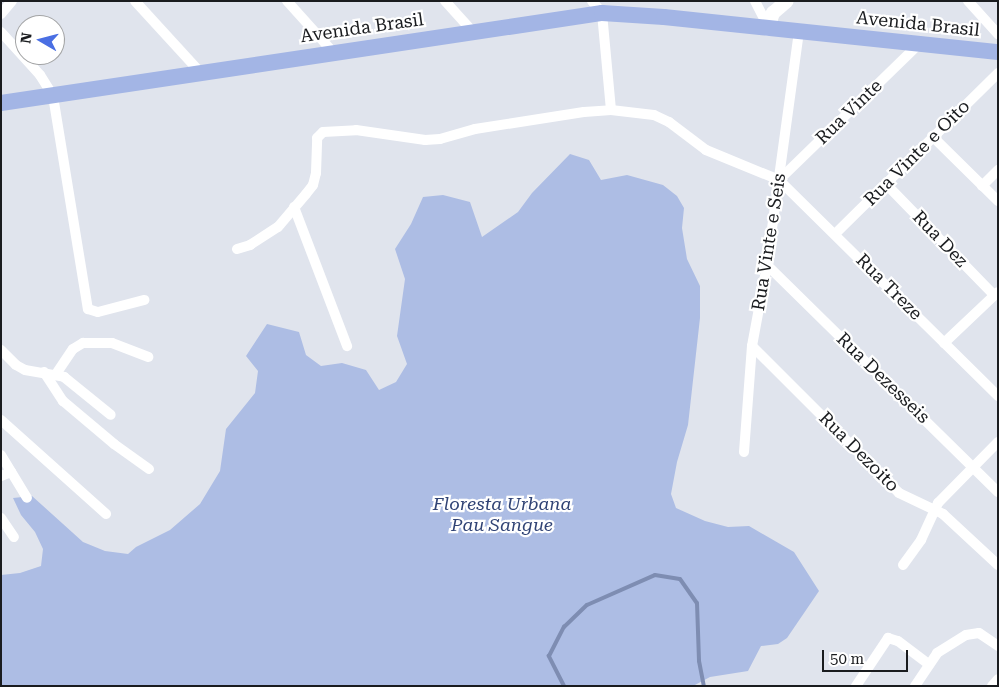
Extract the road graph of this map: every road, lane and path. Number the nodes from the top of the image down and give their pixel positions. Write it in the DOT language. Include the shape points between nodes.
graph roads {
  1 [pos="12,1"];
  2 [pos="135,1"];
  3 [pos="287,1"];
  4 [pos="445,1"];
  5 [pos="755,1"];
  6 [pos="787,1"];
  7 [pos="968,1"];
  8 [pos="597,7"];
  9 [pos="1,14"];
  10 [pos="765,29"];
  11 [pos="1,32"];
  12 [pos="473,32"];
  13 [pos="799,32"];
  14 [pos="997,32"];
  15 [pos="919,44"];
  16 [pos="333,52"];
  17 [pos="998,52"];
  18 [pos="998,73"];
  19 [pos="201,74"];
  20 [pos="53,96"];
  21 [pos="1,102"];
  22 [pos="611,110"];
  23 [pos="932,136"];
  24 [pos="998,170"];
  25 [pos="779,180"];
  26 [pos="886,184"];
  27 [pos="982,186"];
  28 [pos="998,201"];
  29 [pos="294,207"];
  30 [pos="836,233"];
  31 [pos="237,249"];
  32 [pos="767,265"];
  33 [pos="996,294"];
  34 [pos="144,300"];
  35 [pos="944,343"];
  36 [pos="347,346"];
  37 [pos="752,346"];
  38 [pos="1,350"];
  39 [pos="148,357"];
  40 [pos="44,372"];
  41 [pos="56,374"];
  42 [pos="996,392"];
  43 [pos="111,415"];
  44 [pos="1,420"];
  45 [pos="998,442"];
  46 [pos="744,452"];
  47 [pos="1,455"];
  48 [pos="973,468"];
  49 [pos="149,469"];
  50 [pos="6,474"];
  51 [pos="998,492"];
  52 [pos="26,498"];
  53 [pos="934,510"];
  54 [pos="106,514"];
  55 [pos="1,518"];
  56 [pos="14,537"];
  57 [pos="903,564"];
  58 [pos="998,565"];
  59 [pos="998,646"];
  60 [pos="929,664"];
  61 [pos="998,679"];
  62 [pos="856,686"];
  63 [pos="915,686"];
  64 [pos="992,686"];
  1 -- 9 [label="street"];
  2 -- 19 [label="street"];
  3 -- 16 [label="street"];
  4 -- 12 [label="street"];
  5 -- 10 [label="street"];
  6 -- 10 [label="street" via="773,13"];
  7 -- 14 [label="street"];
  8 -- 10 [label="main road, Avenida Brasil"];
  8 -- 12 [label="main road, Avenida Brasil"];
  8 -- 22 [label="street"];
  10 -- 13 [label="main road, Avenida Brasil"];
  11 -- 20 [label="street" via="40,75"];
  12 -- 16 [label="main road, Avenida Brasil"];
  13 -- 15 [label="main road, Avenida Brasil"];
  13 -- 25 [label="street, Rua Vinte e Seis"];
  15 -- 17 [label="main road, Avenida Brasil"];
  15 -- 25 [label="street, Rua Vinte"];
  16 -- 19 [label="main road, Avenida Brasil"];
  18 -- 23 [label="street, Rua Vinte e Oito"];
  19 -- 20 [label="main road, Avenida Brasil"];
  20 -- 21 [label="main road, Avenida Brasil"];
  20 -- 34 [label="street" via="88,308 98,312"];
  22 -- 25 [label="street" via="654,115 669,122 706,150"];
  22 -- 29 [label="street" via="426,140 356,130 329,130 317,138 316,173 312,185"];
  23 -- 26 [label="street, Rua Vinte e Oito"];
  23 -- 27 [label="street"];
  24 -- 27 [label="street"];
  25 -- 30 [label="street, Rua Treze"];
  25 -- 32 [label="street, Rua Vinte e Seis"];
  26 -- 30 [label="street, Rua Vinte e Oito"];
  26 -- 33 [label="street, Rua Dez"];
  27 -- 28 [label="street"];
  29 -- 31 [label="street" via="268,235"];
  29 -- 36 [label="street"];
  30 -- 35 [label="street, Rua Treze"];
  32 -- 37 [label="street, Rua Vinte e Seis"];
  32 -- 48 [label="street, Rua Dezesseis"];
  33 -- 35 [label="street"];
  35 -- 42 [label="street, Rua Treze"];
  37 -- 46 [label="street, Rua Vinte e Seis"];
  37 -- 53 [label="street, Rua Dezoito" via="899,493"];
  38 -- 40 [label="street" via="16,366"];
  39 -- 41 [label="street" via="112,343 83,343 73,349"];
  40 -- 41 [label="street"];
  40 -- 49 [label="street" via="63,402"];
  41 -- 43 [label="street" via="69,380"];
  44 -- 54 [label="street"];
  45 -- 48 [label="street"];
  47 -- 50 [label="street"];
  48 -- 51 [label="street, Rua Dezesseis"];
  48 -- 53 [label="street"];
  50 -- 52 [label="street"];
  53 -- 57 [label="street" via="921,540"];
  53 -- 58 [label="street, Rua Dezoito" via="943,514"];
  55 -- 56 [label="street"];
  59 -- 60 [label="street" via="974,633 937,653"];
  60 -- 62 [label="street" via="898,641 888,638"];
  60 -- 63 [label="street"];
  61 -- 64 [label="street"];
}
